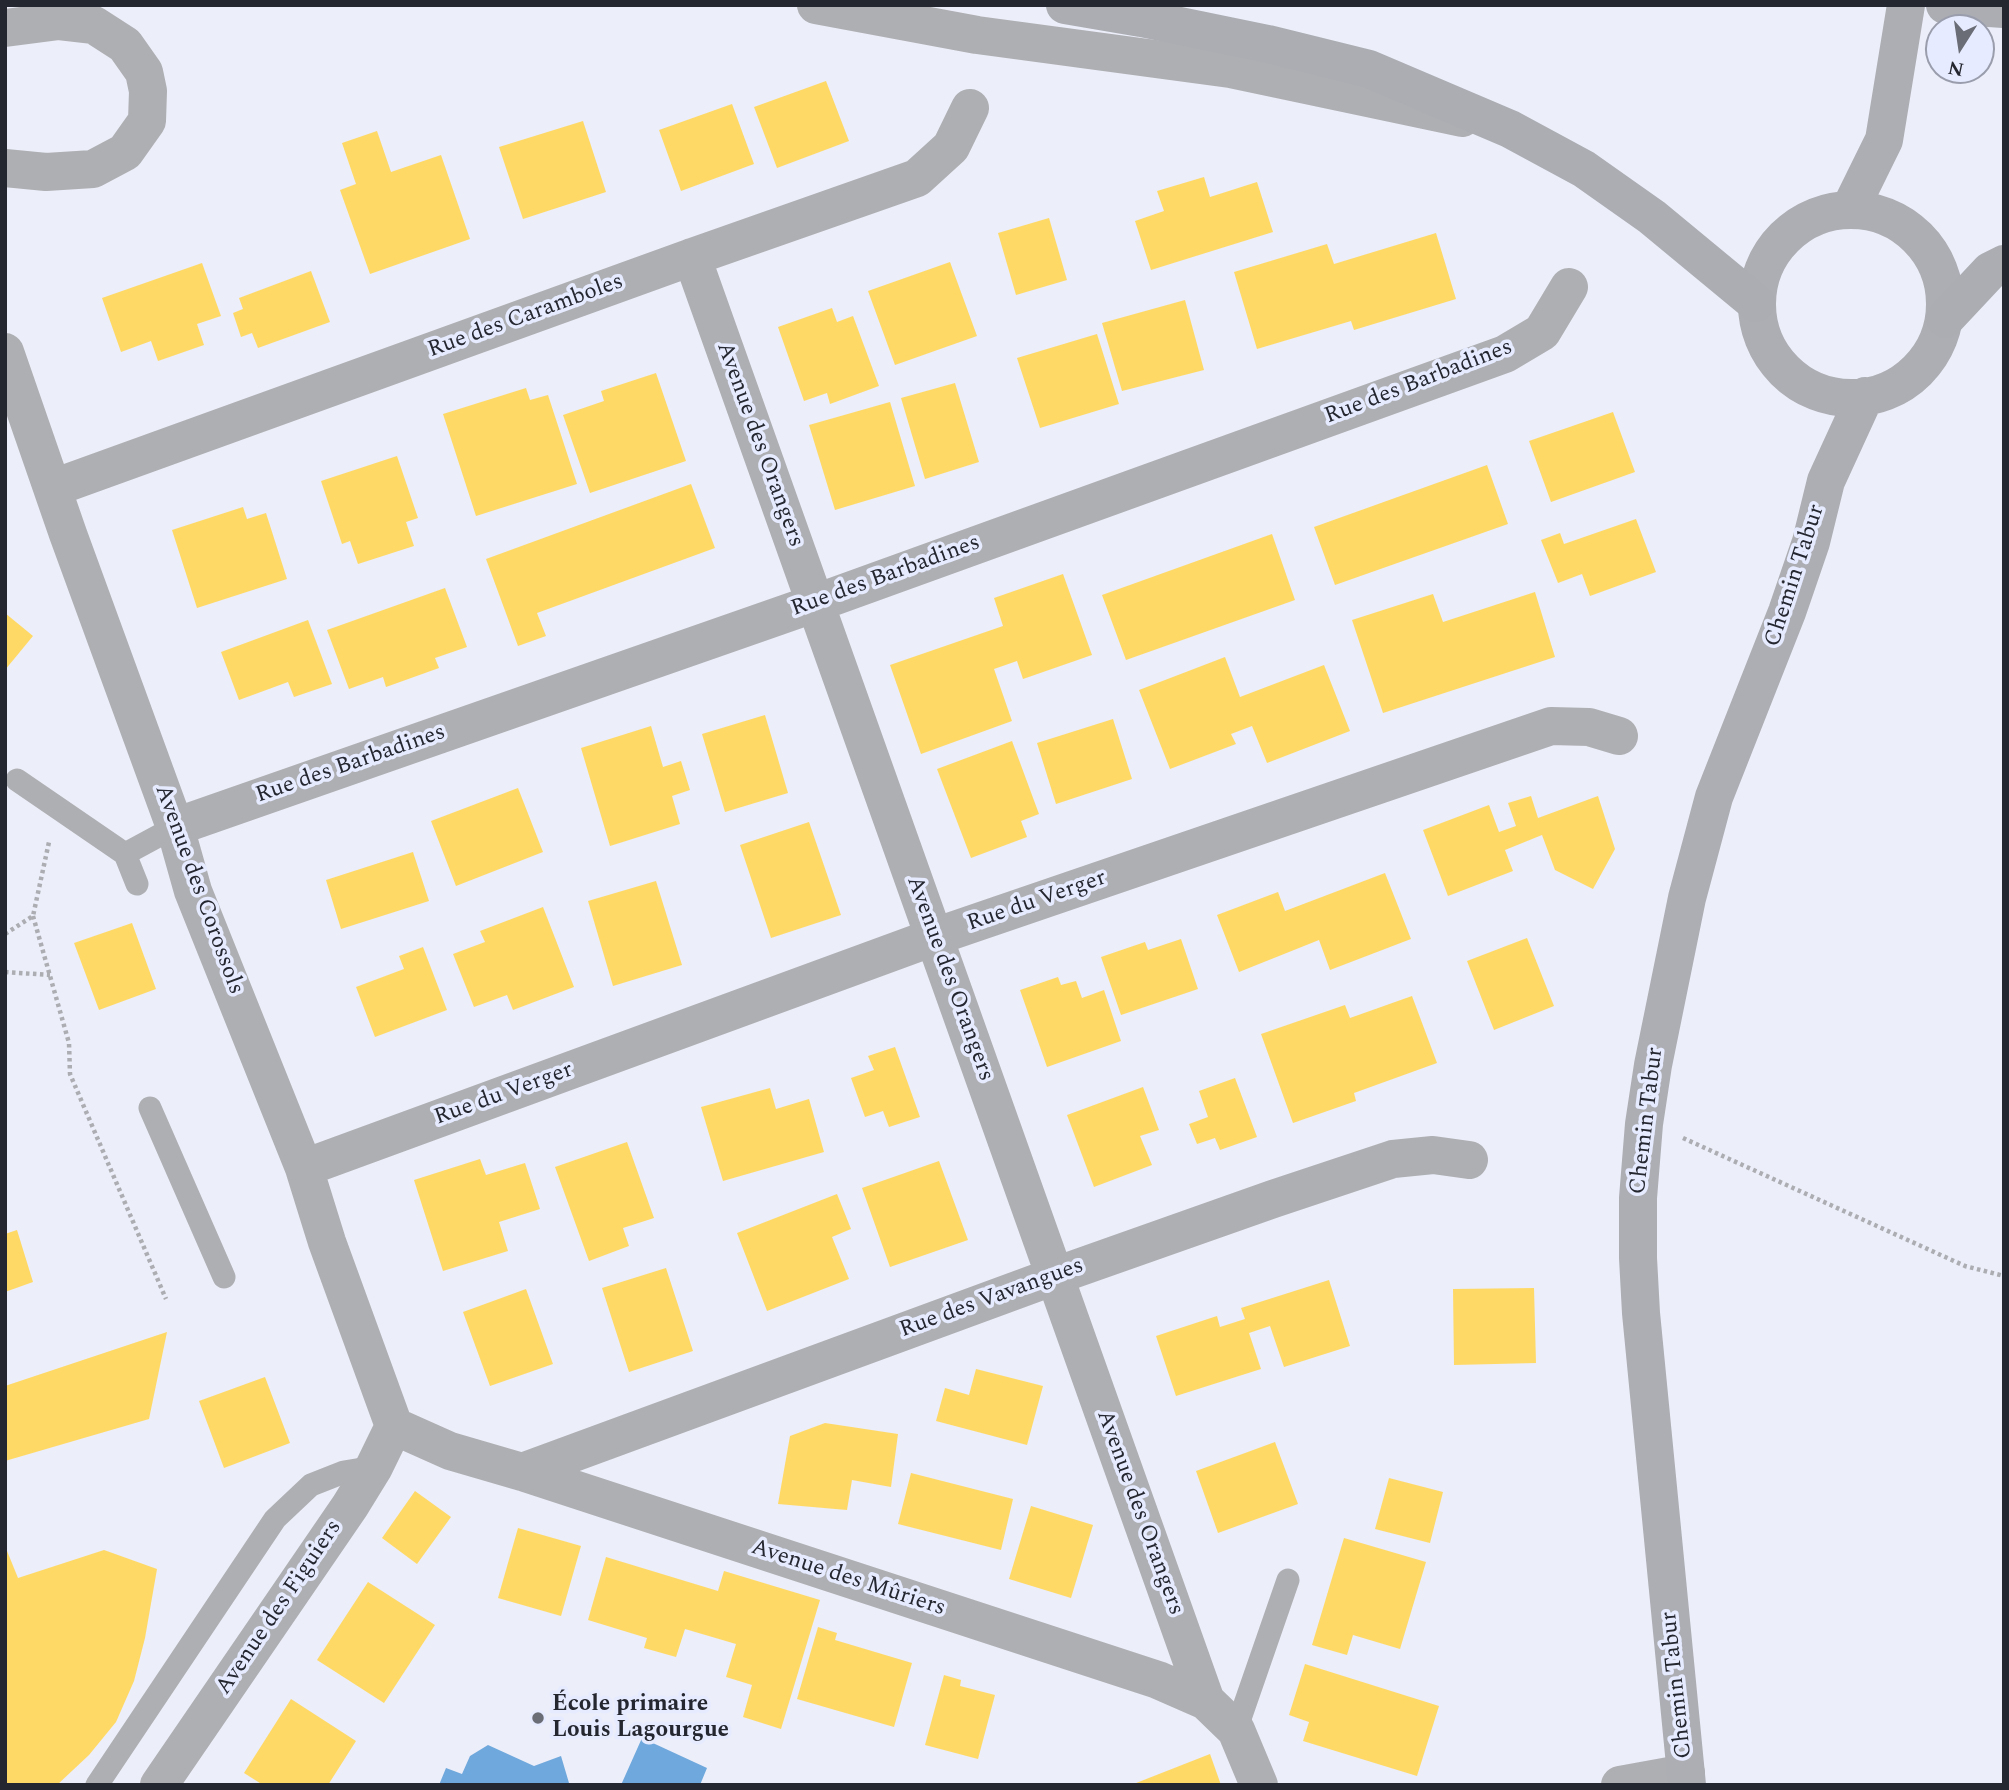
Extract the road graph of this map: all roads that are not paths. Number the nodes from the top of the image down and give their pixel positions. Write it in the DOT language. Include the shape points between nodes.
graph roads {
  1 [pos="816,5"];
  2 [pos="1065,5"];
  3 [pos="1906,5"];
  4 [pos="1945,5"];
  5 [pos="2004,9"];
  6 [pos="5,28"];
  7 [pos="970,108"];
  8 [pos="1510,129"];
  9 [pos="1884,140"];
  10 [pos="5,168"];
  11 [pos="1850,209"];
  12 [pos="1896,221"];
  13 [pos="692,257"];
  14 [pos="2004,264"];
  15 [pos="1569,287"];
  16 [pos="1756,303"];
  17 [pos="1945,318"];
  18 [pos="5,352"];
  19 [pos="1818,391"];
  20 [pos="1865,396"];
  21 [pos="1826,481"];
  22 [pos="53,488"];
  23 [pos="816,603"];
  24 [pos="1619,736"];
  25 [pos="17,780"];
  26 [pos="175,827"];
  27 [pos="125,854"];
  28 [pos="137,884"];
  29 [pos="934,937"];
  30 [pos="150,1108"];
  31 [pos="1469,1160"];
  32 [pos="304,1168"];
  33 [pos="1055,1276"];
  34 [pos="223,1278"];
  35 [pos="394,1426"];
  36 [pos="374,1467"];
  37 [pos="522,1472"];
  38 [pos="1288,1580"];
  39 [pos="1206,1701"];
  40 [pos="1236,1730"];
  41 [pos="1687,1779"];
  42 [pos="97,1785"];
  43 [pos="159,1785"];
  44 [pos="1259,1785"];
  45 [pos="1620,1785"];
  1 -- 8 [label="street" via="977,35 1230,69"];
  2 -- 8 [label="highway" via="1268,44 1369,69"];
  3 -- 9 [label="main road"];
  4 -- 5 [label="highway"];
  6 -- 10 [label="street" via="59,21 94,26 125,45 144,72 148,91 147,121 125,152 93,169 46,172"];
  7 -- 13 [label="street, Rue des Caramboles" via="951,147 917,178"];
  8 -- 16 [label="highway" via="1584,169 1652,217"];
  9 -- 11 [label="main road"];
  9 -- 12 [label="main road"];
  11 -- 12 [label="main road"];
  11 -- 16 [label="main road" via="1827,212 1799,224 1775,245 1761,272"];
  12 -- 17 [label="main road" via="1915,233 1934,258 1945,288"];
  13 -- 22 [label="street, Rue des Caramboles"];
  13 -- 23 [label="street, Avenue des Orangers"];
  14 -- 17 [label="highway" via="1990,271"];
  15 -- 23 [label="street, Rue des Barbadines" via="1542,332 1505,354"];
  16 -- 19 [label="main road" via="1761,334 1775,361 1798,383"];
  17 -- 20 [label="main road" via="1935,349 1915,373 1889,391"];
  18 -- 22 [label="street, Avenue des Corossols"];
  19 -- 20 [label="main road"];
  19 -- 21 [label="main road, Chemin Tabur"];
  20 -- 21 [label="main road, Chemin Tabur"];
  21 -- 41 [label="main road, Chemin Tabur" via="1787,612 1714,797 1687,898 1644,1124 1638,1198 1641,1313"];
  22 -- 26 [label="street, Avenue des Corossols"];
  23 -- 26 [label="street, Rue des Barbadines"];
  23 -- 29 [label="street, Avenue des Orangers"];
  24 -- 29 [label="street, Rue du Verger" via="1589,726 1551,726"];
  25 -- 27 [label="lane"];
  26 -- 27 [label="lane"];
  26 -- 32 [label="street, Avenue des Corossols" via="193,891"];
  27 -- 28 [label="lane"];
  29 -- 32 [label="street, Rue du Verger"];
  29 -- 33 [label="street, Avenue des Orangers"];
  30 -- 34 [label="lane"];
  31 -- 33 [label="street, Rue des Vavangues" via="1433,1155 1393,1159"];
  32 -- 35 [label="street, Avenue des Corossols"];
  33 -- 37 [label="street, Rue des Vavangues"];
  33 -- 39 [label="street, Avenue des Orangers"];
  35 -- 36 [label="street, Avenue des Figuiers"];
  35 -- 37 [label="street, Avenue des Mûriers" via="450,1451"];
  36 -- 42 [label="lane" via="344,1472 312,1485 275,1519"];
  36 -- 43 [label="street, Avenue des Figuiers"];
  37 -- 39 [label="street, Avenue des Mûriers" via="1158,1680"];
  38 -- 40 [label="lane"];
  39 -- 40 [label="street, Avenue des Mûriers"];
  40 -- 44 [label="street, Avenue des Mûriers"];
  41 -- 45 [label="street"];
}
